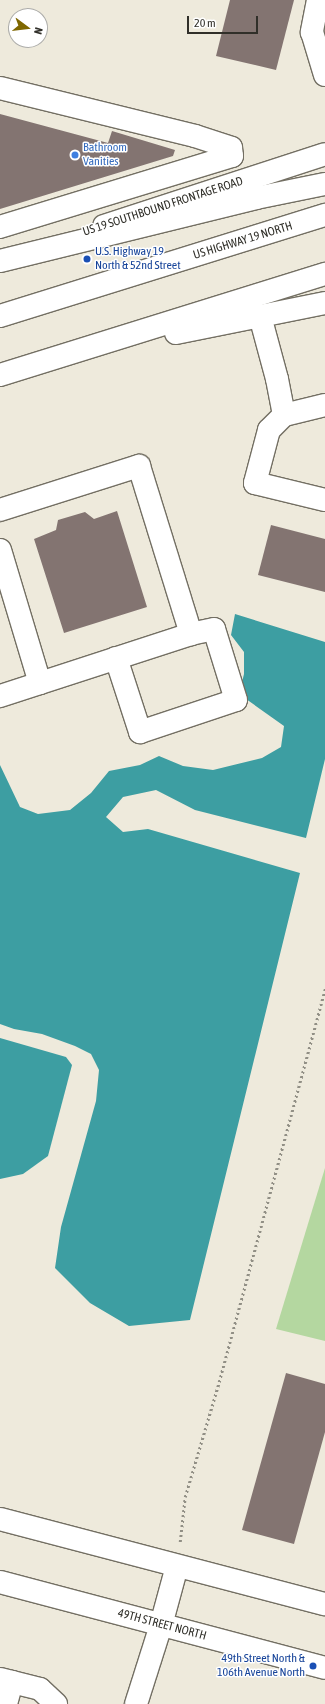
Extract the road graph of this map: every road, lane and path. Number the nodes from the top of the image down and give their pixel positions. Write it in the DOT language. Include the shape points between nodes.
graph roads {
  1 [pos="318,0"];
  2 [pos="325,75"];
  3 [pos="0,88"];
  4 [pos="325,154"];
  5 [pos="325,184"];
  6 [pos="325,215"];
  7 [pos="0,227"];
  8 [pos="0,260"];
  9 [pos="325,274"];
  10 [pos="325,303"];
  11 [pos="0,316"];
  12 [pos="260,316"];
  13 [pos="63,355"];
  14 [pos="0,375"];
  15 [pos="325,405"];
  16 [pos="284,415"];
  17 [pos="325,500"];
  18 [pos="0,510"];
  19 [pos="0,550"];
  20 [pos="191,634"];
  21 [pos="116,658"];
  22 [pos="40,683"];
  23 [pos="0,696"];
  24 [pos="325,988"];
  25 [pos="0,1519"];
  26 [pos="177,1566"];
  27 [pos="0,1582"];
  28 [pos="325,1604"];
  29 [pos="161,1625"];
  30 [pos="325,1668"];
  31 [pos="6,1681"];
  32 [pos="6,1704"];
  33 [pos="56,1704"];
  34 [pos="136,1704"];
  1 -- 2 [label="main road" via="312,32"];
  3 -- 7 [label="main road" via="195,136 231,148 232,156"];
  4 -- 8 [label="main road, US 19 SOUTHBOUND FRONTAGE ROAD"];
  5 -- 8 [label="main road"];
  6 -- 11 [label="main road, US HIGHWAY 19 NORTH"];
  9 -- 13 [label="main road"];
  10 -- 12 [label="main road"];
  12 -- 13 [label="main road"];
  12 -- 16 [label="main road"];
  13 -- 14 [label="main road"];
  15 -- 16 [label="main road"];
  16 -- 17 [label="main road" via="269,430 255,483"];
  18 -- 20 [label="main road" via="139,466"];
  19 -- 22 [label="main road"];
  20 -- 21 [label="main road"];
  20 -- 21 [label="main road" via="214,629 236,700 140,732"];
  21 -- 22 [label="main road"];
  22 -- 23 [label="main road"];
  24 -- 26 [label="path" via="219,1382 185,1497"];
  25 -- 26 [label="main road"];
  26 -- 28 [label="main road"];
  26 -- 29 [label="main road"];
  27 -- 29 [label="main road, 49TH STREET NORTH"];
  29 -- 30 [label="main road, 49TH STREET NORTH"];
  29 -- 34 [label="main road"];
  31 -- 32 [label="main road"];
  31 -- 33 [label="main road" via="40,1689"];
}
